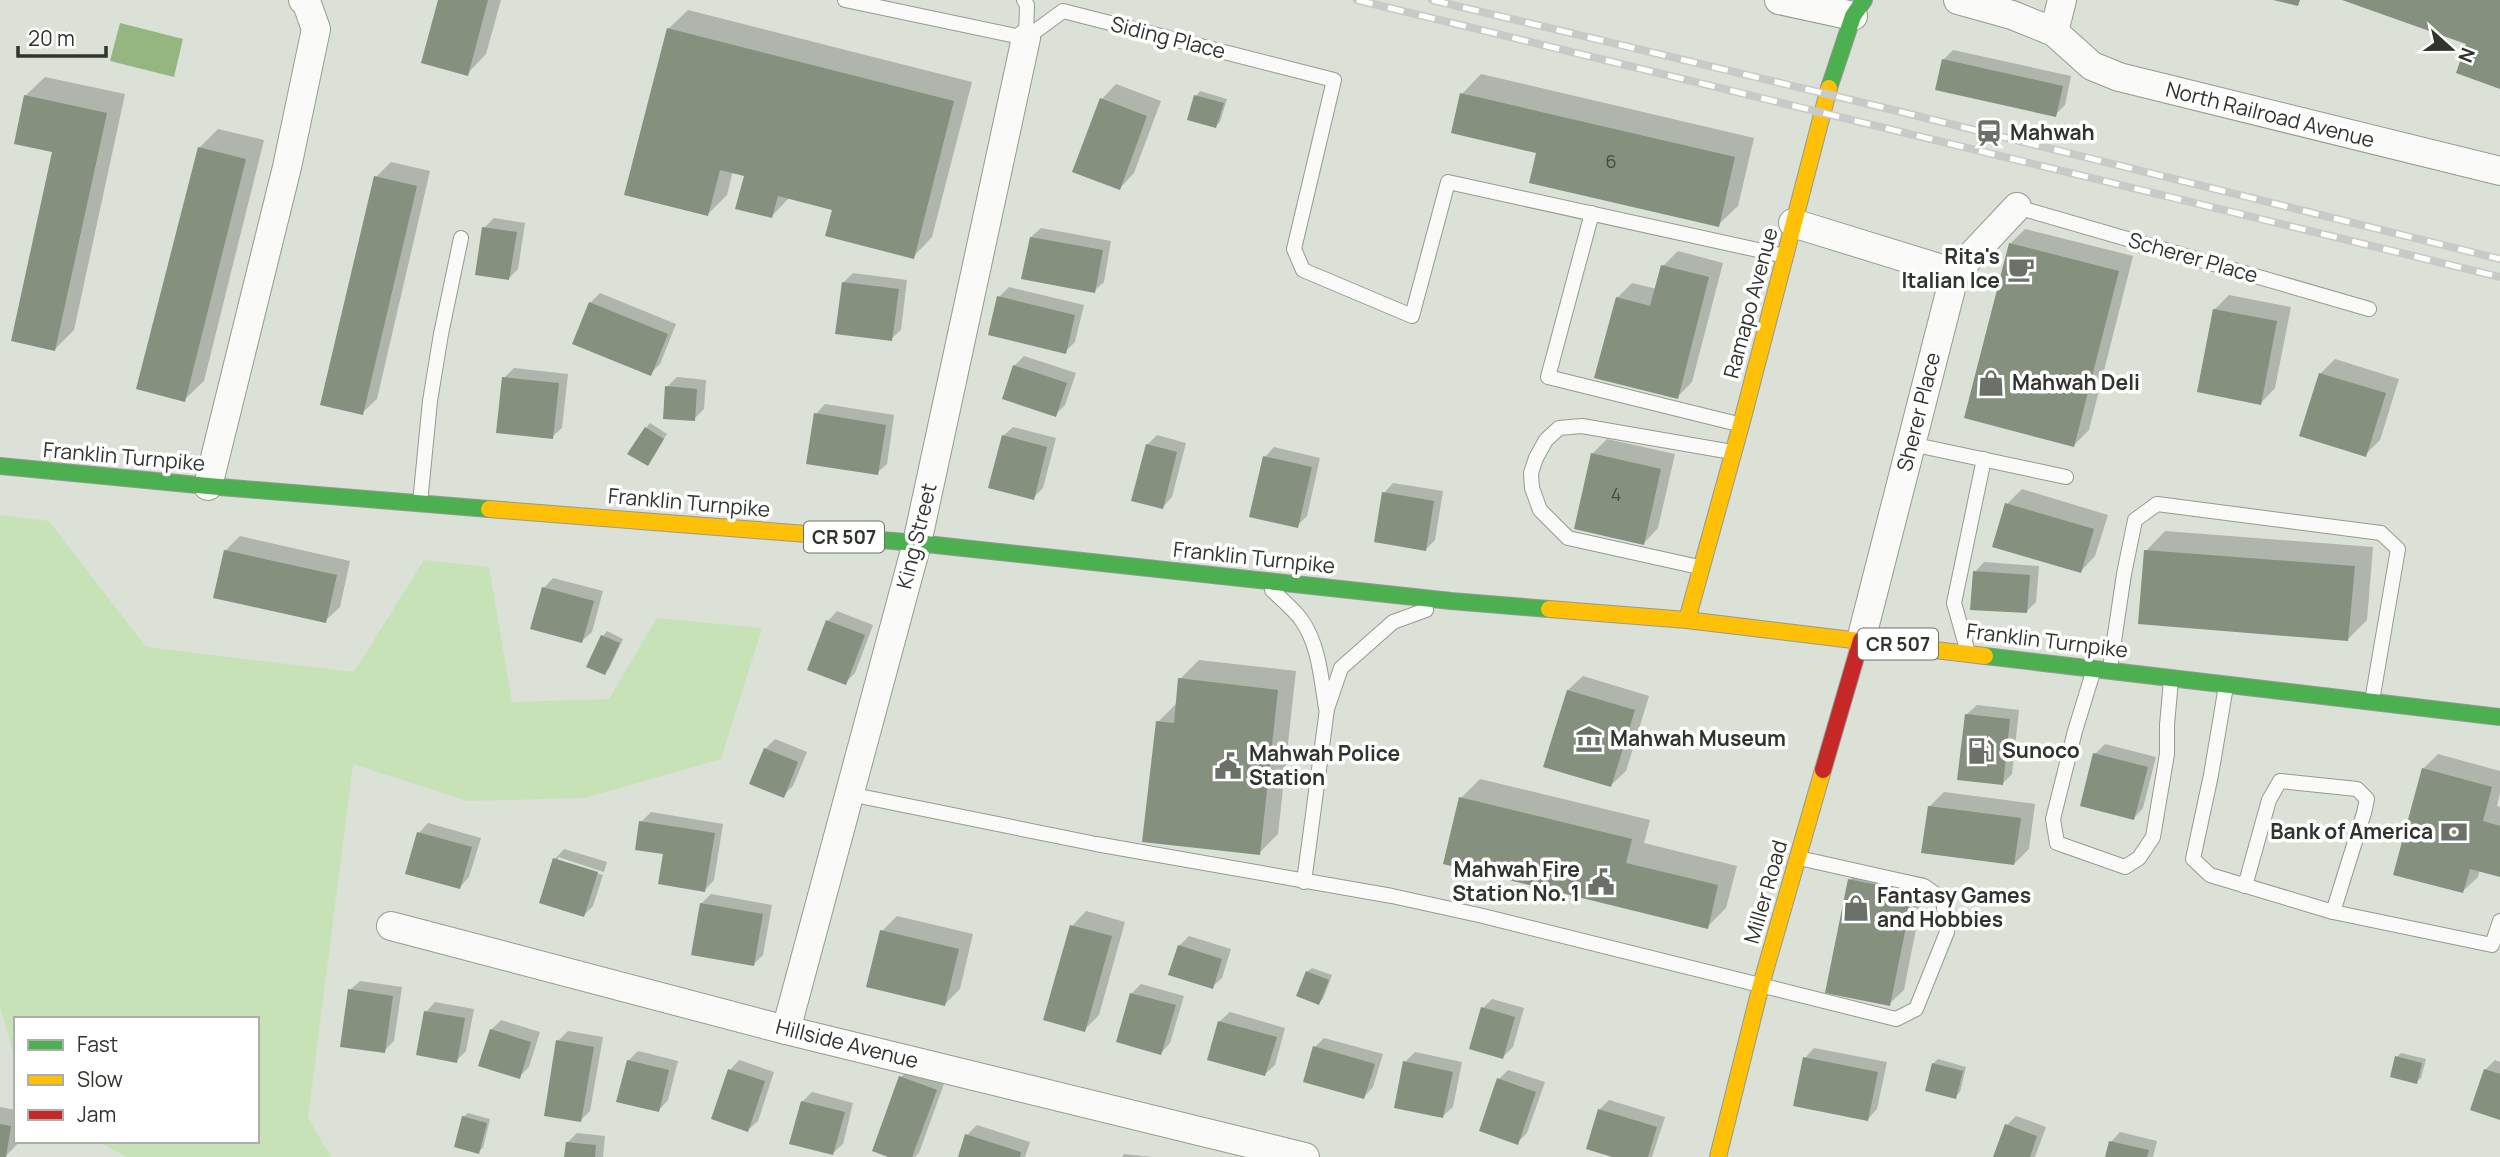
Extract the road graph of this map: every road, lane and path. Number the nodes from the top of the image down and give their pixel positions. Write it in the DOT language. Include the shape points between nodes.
graph roads {
  1 [pos="303,0"];
  2 [pos="845,0"];
  3 [pos="1024,0"];
  4 [pos="1779,0"];
  5 [pos="1958,0"];
  6 [pos="2062,0"];
  7 [pos="1858,8"];
  8 [pos="2054,32"];
  9 [pos="1026,38"];
  10 [pos="2500,171"];
  11 [pos="2017,207"];
  12 [pos="1592,213"];
  13 [pos="1793,223"];
  14 [pos="461,238"];
  15 [pos="1785,257"];
  16 [pos="1955,274"];
  17 [pos="2369,309"];
  18 [pos="1741,425"];
  19 [pos="1911,444"];
  20 [pos="1733,452"];
  21 [pos="1984,460"];
  22 [pos="0,466"];
  23 [pos="2066,477"];
  24 [pos="208,486"];
  25 [pos="421,503"];
  26 [pos="917,543"];
  27 [pos="1701,568"];
  28 [pos="1262,580"];
  29 [pos="1451,601"];
  30 [pos="1687,620"];
  31 [pos="1861,640"];
  32 [pos="1968,653"];
  33 [pos="2102,669"];
  34 [pos="2172,678"];
  35 [pos="2227,684"];
  36 [pos="2372,702"];
  37 [pos="1326,709"];
  38 [pos="2500,717"];
  39 [pos="849,794"];
  40 [pos="1797,858"];
  41 [pos="1304,882"];
  42 [pos="2245,886"];
  43 [pos="2333,912"];
  44 [pos="2500,921"];
  45 [pos="391,926"];
  46 [pos="2496,943"];
  47 [pos="1761,985"];
  48 [pos="786,1030"];
  49 [pos="1305,1157"];
  50 [pos="1718,1157"];
  1 -- 24 [label="street" via="316,29 287,167"];
  2 -- 9 [label="lane"];
  3 -- 9 [label="lane"];
  4 -- 7 [label="street"];
  5 -- 8 [label="street, North Railroad Avenue"];
  6 -- 8 [label="street"];
  7 -- 13 [label="main road, Ramapo Avenue" via="1832,75"];
  8 -- 10 [label="street, North Railroad Avenue" via="2092,66 2119,77"];
  9 -- 12 [label="lane, Siding Place" via="1063,11 1334,80 1294,249 1303,270 1412,316 1448,182"];
  9 -- 26 [label="street, King Street"];
  11 -- 16 [label="street, Sherer Place"];
  11 -- 17 [label="lane, Scherer Place"];
  12 -- 15 [label="lane"];
  12 -- 18 [label="lane" via="1548,377"];
  13 -- 15 [label="main road, Ramapo Avenue"];
  13 -- 16 [label="street"];
  14 -- 25 [label="lane" via="430,401"];
  15 -- 18 [label="main road, Ramapo Avenue"];
  16 -- 19 [label="street, Sherer Place"];
  18 -- 20 [label="main road, Ramapo Avenue"];
  19 -- 21 [label="lane"];
  19 -- 31 [label="street, Sherer Place"];
  20 -- 27 [label="main road, Ramapo Avenue"];
  20 -- 27 [label="lane" via="1582,426 1559,428 1546,440 1531,473 1539,510 1568,538"];
  21 -- 23 [label="lane"];
  21 -- 32 [label="lane" via="1954,603"];
  22 -- 24 [label="main road, Franklin Turnpike / CR 507"];
  24 -- 25 [label="main road, Franklin Turnpike / CR 507"];
  25 -- 26 [label="main road, Franklin Turnpike / CR 507"];
  26 -- 28 [label="main road, Franklin Turnpike / CR 507"];
  26 -- 39 [label="street, King Street"];
  27 -- 30 [label="main road, Ramapo Avenue"];
  28 -- 29 [label="main road, Franklin Turnpike / CR 507"];
  28 -- 37 [label="lane" via="1310,634"];
  29 -- 30 [label="main road, Franklin Turnpike / CR 507"];
  29 -- 37 [label="lane" via="1393,622 1370,641 1341,668"];
  30 -- 31 [label="main road, Franklin Turnpike / CR 507"];
  31 -- 32 [label="main road, Franklin Turnpike / CR 507"];
  31 -- 40 [label="main road, Miller Road"];
  32 -- 33 [label="main road, Franklin Turnpike / CR 507"];
  33 -- 34 [label="main road, Franklin Turnpike / CR 507"];
  33 -- 34 [label="lane" via="2075,731 2053,818 2057,844 2125,867 2139,858 2153,837 2167,754"];
  33 -- 36 [label="lane" via="2134,520 2157,504 2381,533 2398,549"];
  34 -- 35 [label="main road, Franklin Turnpike / CR 507"];
  35 -- 36 [label="main road, Franklin Turnpike / CR 507"];
  35 -- 42 [label="lane" via="2193,859 2210,875"];
  36 -- 38 [label="main road, Franklin Turnpike / CR 507"];
  37 -- 41 [label="lane"];
  39 -- 41 [label="lane"];
  39 -- 48 [label="street, King Street"];
  40 -- 47 [label="main road, Miller Road"];
  40 -- 47 [label="lane" via="1924,886 1943,899 1947,932 1916,1009 1896,1019"];
  41 -- 47 [label="lane" via="1483,916"];
  42 -- 43 [label="lane"];
  42 -- 43 [label="lane" via="2269,800 2280,781 2357,789 2367,799"];
  43 -- 46 [label="lane"];
  44 -- 46 [label="lane"];
  45 -- 48 [label="street, Hillside Avenue"];
  47 -- 50 [label="main road, Miller Road"];
  48 -- 49 [label="street, Hillside Avenue"];
}
